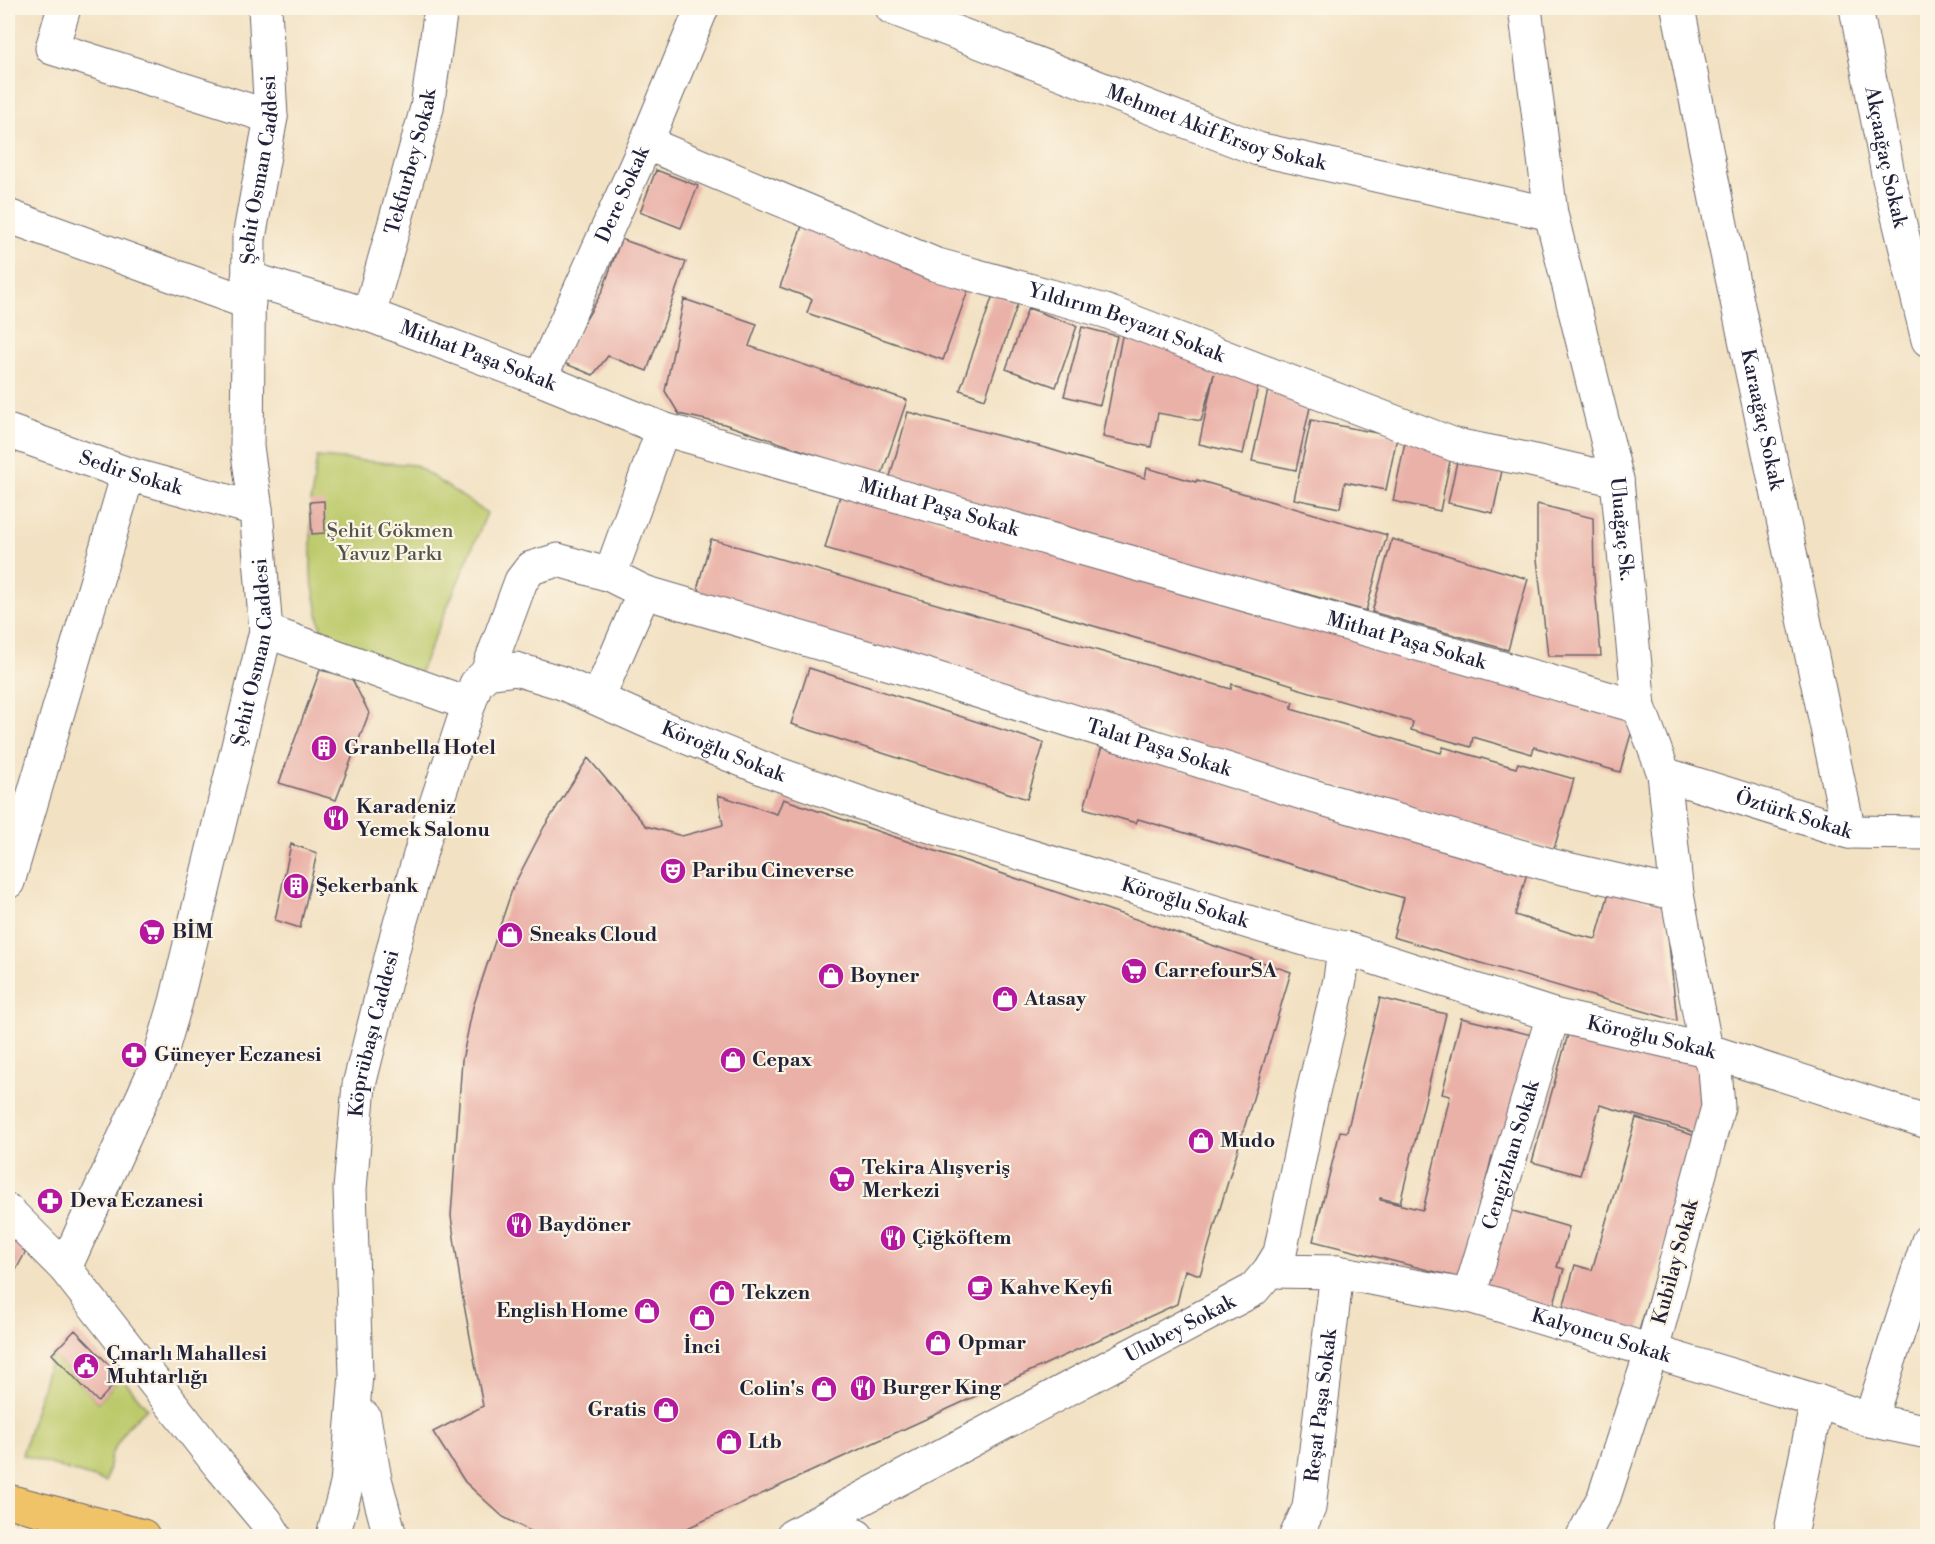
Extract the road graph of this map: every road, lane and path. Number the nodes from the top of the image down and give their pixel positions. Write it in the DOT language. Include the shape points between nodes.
graph roads {
  1 [pos="64,8"];
  2 [pos="265,8"];
  3 [pos="441,8"];
  4 [pos="702,8"];
  5 [pos="892,8"];
  6 [pos="1525,8"];
  7 [pos="1678,8"];
  8 [pos="1856,8"];
  9 [pos="271,117"];
  10 [pos="646,143"];
  11 [pos="1551,214"];
  12 [pos="8,216"];
  13 [pos="249,290"];
  14 [pos="369,315"];
  15 [pos="1928,340"];
  16 [pos="540,379"];
  17 [pos="663,429"];
  18 [pos="8,431"];
  19 [pos="128,474"];
  20 [pos="1617,480"];
  21 [pos="256,509"];
  22 [pos="610,575"];
  23 [pos="644,592"];
  24 [pos="266,631"];
  25 [pos="487,674"];
  26 [pos="598,698"];
  27 [pos="469,704"];
  28 [pos="1639,707"];
  29 [pos="1664,774"];
  30 [pos="1849,832"];
  31 [pos="1928,833"];
  32 [pos="8,882"];
  33 [pos="1677,894"];
  34 [pos="1344,948"];
  35 [pos="1553,1015"];
  36 [pos="1706,1050"];
  37 [pos="1928,1122"];
  38 [pos="8,1211"];
  39 [pos="1928,1241"];
  40 [pos="65,1268"];
  41 [pos="1269,1271"];
  42 [pos="1337,1272"];
  43 [pos="1470,1296"];
  44 [pos="1652,1350"];
  45 [pos="356,1374"];
  46 [pos="1817,1401"];
  47 [pos="1870,1420"];
  48 [pos="1928,1432"];
  49 [pos="8,1501"];
  50 [pos="824,1520"];
  51 [pos="143,1536"];
  52 [pos="275,1536"];
  53 [pos="333,1536"];
  54 [pos="390,1536"];
  55 [pos="792,1536"];
  56 [pos="857,1536"];
  57 [pos="1296,1536"];
  58 [pos="1583,1536"];
  59 [pos="1790,1536"];
  1 -- 9 [label="street" via="52,48"];
  2 -- 9 [label="street, Şehit Osman Caddesi"];
  3 -- 14 [label="street, Tekfurbey Sokak" via="427,108"];
  4 -- 10 [label="street, Dere Sokak"];
  5 -- 11 [label="street, Mehmet Akif Ersoy Sokak" via="1258,149"];
  6 -- 11 [label="street, Uluağaç Sk."];
  7 -- 30 [label="street, Karaağaç Sokak"];
  8 -- 15 [label="street, Akçaağaç Sokak" via="1889,178"];
  9 -- 13 [label="street, Şehit Osman Caddesi" via="249,238"];
  10 -- 16 [label="street, Dere Sokak"];
  10 -- 20 [label="street, Yıldırım Beyazıt Sokak" via="934,264 1105,311 1455,445"];
  11 -- 20 [label="street, Uluağaç Sk."];
  12 -- 13 [label="street, Mithat Paşa Sokak"];
  13 -- 14 [label="street, Mithat Paşa Sokak"];
  13 -- 21 [label="street, Şehit Osman Caddesi" via="248,447"];
  14 -- 16 [label="street, Mithat Paşa Sokak"];
  16 -- 17 [label="street, Mithat Paşa Sokak"];
  17 -- 22 [label="street"];
  17 -- 28 [label="street, Mithat Paşa Sokak"];
  18 -- 19 [label="street, Sedir Sokak"];
  19 -- 21 [label="street, Sedir Sokak"];
  19 -- 32 [label="street"];
  20 -- 28 [label="street, Uluağaç Sk."];
  21 -- 24 [label="street, Şehit Osman Caddesi"];
  22 -- 23 [label="street, Talat Paşa Sokak"];
  22 -- 25 [label="street, Talat Paşa Sokak" via="558,560 531,568 521,580"];
  23 -- 26 [label="street"];
  23 -- 33 [label="street, Talat Paşa Sokak" via="897,666 1309,795 1554,866"];
  24 -- 27 [label="street"];
  24 -- 40 [label="street, Şehit Osman Caddesi" via="177,1002 158,1064"];
  25 -- 26 [label="street, Köroğlu Sokak" via="516,669"];
  25 -- 27 [label="street" via="477,684"];
  26 -- 34 [label="street, Köroğlu Sokak" via="714,750 900,817"];
  27 -- 45 [label="street, Köprübaşı Caddesi" via="402,915 359,1085 350,1189"];
  28 -- 29 [label="street, Uluağaç Sk."];
  29 -- 30 [label="street, Öztürk Sokak"];
  29 -- 33 [label="street, Uluağaç Sk."];
  30 -- 31 [label="street, Öztürk Sokak"];
  33 -- 36 [label="street, Uluağaç Sk."];
  34 -- 35 [label="street, Köroğlu Sokak"];
  34 -- 41 [label="street, Ulubey Sokak" via="1280,1253"];
  35 -- 36 [label="street, Köroğlu Sokak"];
  35 -- 43 [label="street, Cengizhan Sokak"];
  36 -- 37 [label="street, Köroğlu Sokak"];
  36 -- 44 [label="street, Kubilay Sokak" via="1715,1069 1718,1107"];
  38 -- 40 [label="street"];
  39 -- 47 [label="street"];
  40 -- 52 [label="street"];
  41 -- 42 [label="street, Kalyoncu Sokak"];
  41 -- 50 [label="street, Ulubey Sokak" via="1253,1290"];
  42 -- 43 [label="street, Kalyoncu Sokak"];
  42 -- 57 [label="street, Reşat Paşa Sokak" via="1309,1508"];
  43 -- 44 [label="street, Kalyoncu Sokak"];
  44 -- 46 [label="street, Kalyoncu Sokak"];
  44 -- 58 [label="street, Kubilay Sokak" via="1604,1497"];
  45 -- 53 [label="street, Köprübaşı Caddesi" via="347,1484"];
  45 -- 54 [label="street, Köprübaşı Caddesi"];
  46 -- 47 [label="street, Kalyoncu Sokak"];
  46 -- 59 [label="street"];
  47 -- 48 [label="street, Kalyoncu Sokak"];
  49 -- 51 [label="main road"];
  50 -- 55 [label="street, Ulubey Sokak"];
  50 -- 56 [label="street"];
}
